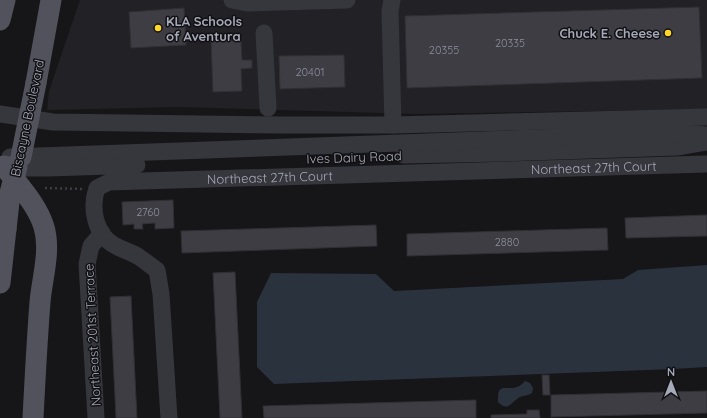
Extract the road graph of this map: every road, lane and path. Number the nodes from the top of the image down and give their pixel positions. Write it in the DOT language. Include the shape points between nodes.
graph roads {
  1 [pos="5,0"];
  2 [pos="52,0"];
  3 [pos="232,0"];
  4 [pos="348,0"];
  5 [pos="392,0"];
  6 [pos="0,20"];
  7 [pos="264,34"];
  8 [pos="268,108"];
  9 [pos="0,114"];
  10 [pos="707,117"];
  11 [pos="393,125"];
  12 [pos="707,135"];
  13 [pos="707,142"];
  14 [pos="82,161"];
  15 [pos="8,162"];
  16 [pos="707,164"];
  17 [pos="45,188"];
  18 [pos="82,189"];
  19 [pos="102,233"];
  20 [pos="0,283"];
  21 [pos="33,418"];
  22 [pos="96,418"];
  23 [pos="169,418"];
  1 -- 6 [label="main road"];
  2 -- 15 [label="main road, Biscayne Boulevard, bridge" via="36,84"];
  3 -- 4 [label="street" via="247,3"];
  5 -- 11 [label="street" via="390,11"];
  7 -- 8 [label="street"];
  9 -- 11 [label="street" via="52,122"];
  10 -- 11 [label="street"];
  12 -- 14 [label="street, Ives Dairy Road" via="678,133"];
  13 -- 14 [label="street, Ives Dairy Road" via="678,147 502,154"];
  14 -- 15 [label="street, Ives Dairy Road"];
  15 -- 20 [label="main road, Biscayne Boulevard, bridge" via="10,193"];
  15 -- 21 [label="main road" via="37,210 46,238"];
  16 -- 19 [label="street, Northeast 27th Court" via="109,182 97,188 93,198 94,218"];
  17 -- 18 [label="path"];
  19 -- 22 [label="street, Northeast 201st Terrace" via="91,246 87,264"];
  19 -- 23 [label="street, Northeast 27th Court" via="113,244 139,257 156,270 161,294"];
}
